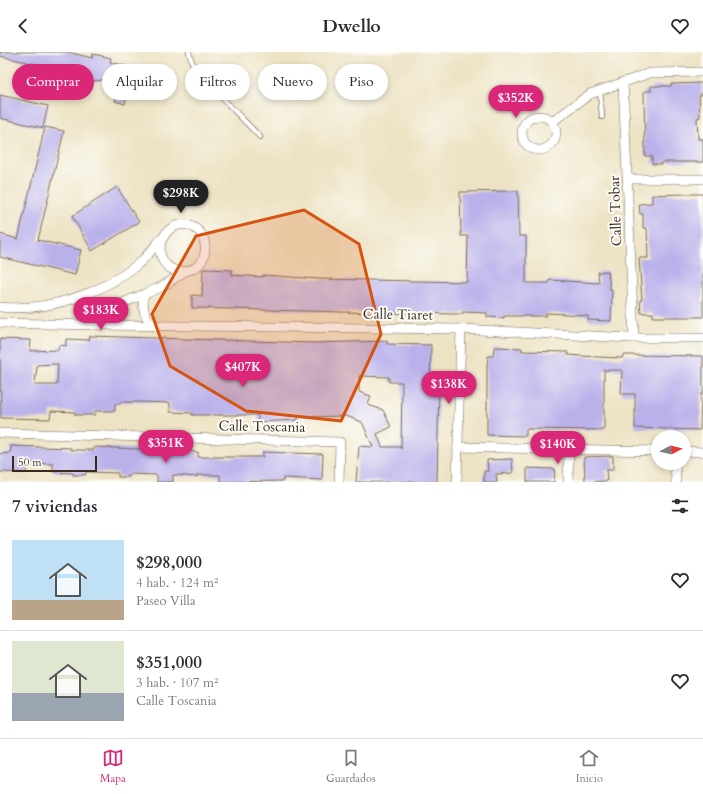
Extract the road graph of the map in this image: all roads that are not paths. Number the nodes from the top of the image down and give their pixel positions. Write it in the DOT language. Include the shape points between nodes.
graph roads {
  1 [pos="189,52"];
  2 [pos="703,72"];
  3 [pos="623,82"];
  4 [pos="600,90"];
  5 [pos="602,117"];
  6 [pos="552,122"];
  7 [pos="260,138"];
  8 [pos="628,179"];
  9 [pos="703,179"];
  10 [pos="162,237"];
  11 [pos="184,272"];
  12 [pos="143,295"];
  13 [pos="0,307"];
  14 [pos="0,323"];
  15 [pos="92,325"];
  16 [pos="154,326"];
  17 [pos="461,329"];
  18 [pos="634,338"];
  19 [pos="703,338"];
  20 [pos="0,433"];
  21 [pos="458,447"];
  22 [pos="569,449"];
  23 [pos="651,451"];
  24 [pos="691,451"];
  25 [pos="703,452"];
  26 [pos="675,470"];
  27 [pos="339,482"];
  28 [pos="457,482"];
  29 [pos="568,482"];
  30 [pos="676,482"];
  1 -- 7 [label="lane" via="194,69"];
  2 -- 3 [label="street" via="650,73"];
  3 -- 4 [label="street"];
  3 -- 8 [label="street, Calle Tobar"];
  4 -- 5 [label="lane"];
  4 -- 6 [label="street" via="590,94"];
  8 -- 9 [label="street"];
  8 -- 18 [label="street, Calle Tobar"];
  10 -- 11 [label="street" via="159,249 163,261 172,269"];
  10 -- 11 [label="street" via="170,228 182,225 194,227 203,236 206,248 203,259 195,268"];
  10 -- 13 [label="street" via="139,264 110,282 76,298 44,305"];
  11 -- 12 [label="street"];
  12 -- 15 [label="street" via="110,310"];
  12 -- 16 [label="street" via="143,311"];
  14 -- 15 [label="street, Calle Tiaret"];
  15 -- 16 [label="street, Calle Tiaret"];
  16 -- 17 [label="street, Calle Tiaret"];
  17 -- 18 [label="street, Calle Tiaret"];
  17 -- 21 [label="street"];
  18 -- 19 [label="street, Calle Tiaret"];
  20 -- 27 [label="street, Calle Toscania" via="340,442"];
  21 -- 22 [label="street"];
  21 -- 28 [label="street"];
  22 -- 23 [label="street"];
  22 -- 29 [label="street"];
  24 -- 25 [label="street"];
  26 -- 30 [label="street"];
}
